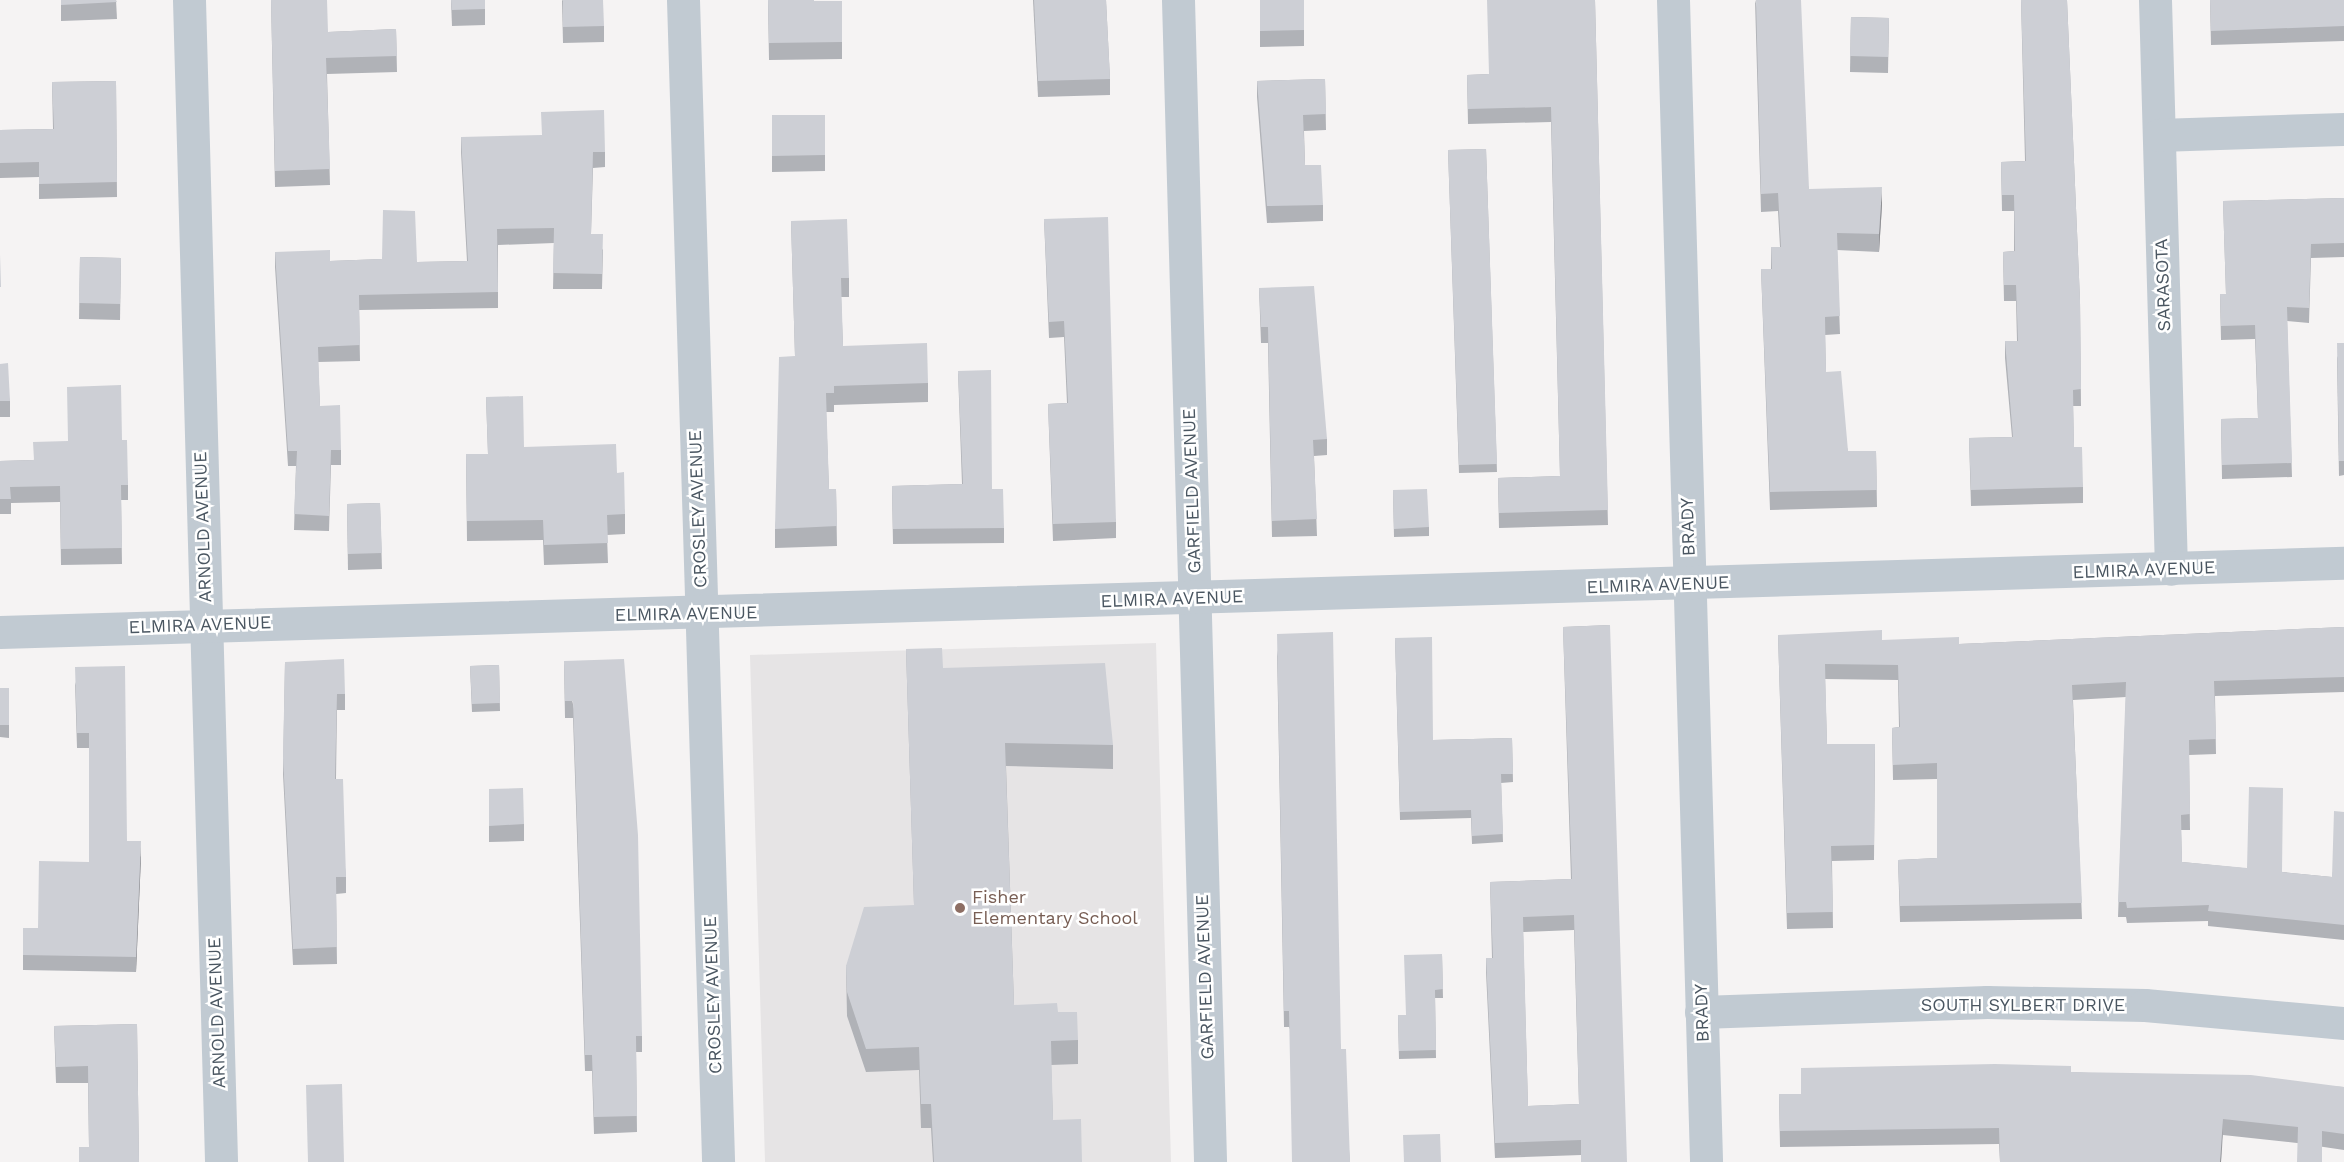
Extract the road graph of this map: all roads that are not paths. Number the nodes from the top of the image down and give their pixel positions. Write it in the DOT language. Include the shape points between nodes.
graph roads {
  1 [pos="189,0"];
  2 [pos="683,0"];
  3 [pos="1178,0"];
  4 [pos="1673,0"];
  5 [pos="2155,0"];
  6 [pos="2344,129"];
  7 [pos="2159,135"];
  8 [pos="2344,563"];
  9 [pos="2171,569"];
  10 [pos="1689,584"];
  11 [pos="1195,598"];
  12 [pos="700,613"];
  13 [pos="206,624"];
  14 [pos="0,632"];
  15 [pos="1701,1012"];
  16 [pos="2344,1023"];
  17 [pos="221,1162"];
  18 [pos="718,1162"];
  19 [pos="1210,1162"];
  20 [pos="1706,1162"];
  1 -- 13 [label="street, ARNOLD AVENUE"];
  2 -- 12 [label="street, CROSLEY AVENUE"];
  3 -- 11 [label="street, GARFIELD AVENUE"];
  4 -- 10 [label="street, BRADY"];
  5 -- 7 [label="street, SARASOTA"];
  6 -- 7 [label="street"];
  7 -- 9 [label="street, SARASOTA"];
  8 -- 9 [label="street, ELMIRA AVENUE"];
  9 -- 10 [label="street, ELMIRA AVENUE"];
  10 -- 11 [label="street, ELMIRA AVENUE"];
  10 -- 15 [label="street, BRADY"];
  11 -- 12 [label="street, ELMIRA AVENUE"];
  11 -- 19 [label="street, GARFIELD AVENUE"];
  12 -- 13 [label="street, ELMIRA AVENUE"];
  12 -- 18 [label="street, CROSLEY AVENUE"];
  13 -- 14 [label="street, ELMIRA AVENUE"];
  13 -- 17 [label="street, ARNOLD AVENUE"];
  15 -- 16 [label="street, SOUTH SYLBERT DRIVE" via="1987,1002 2145,1005"];
  15 -- 20 [label="street, BRADY"];
}
